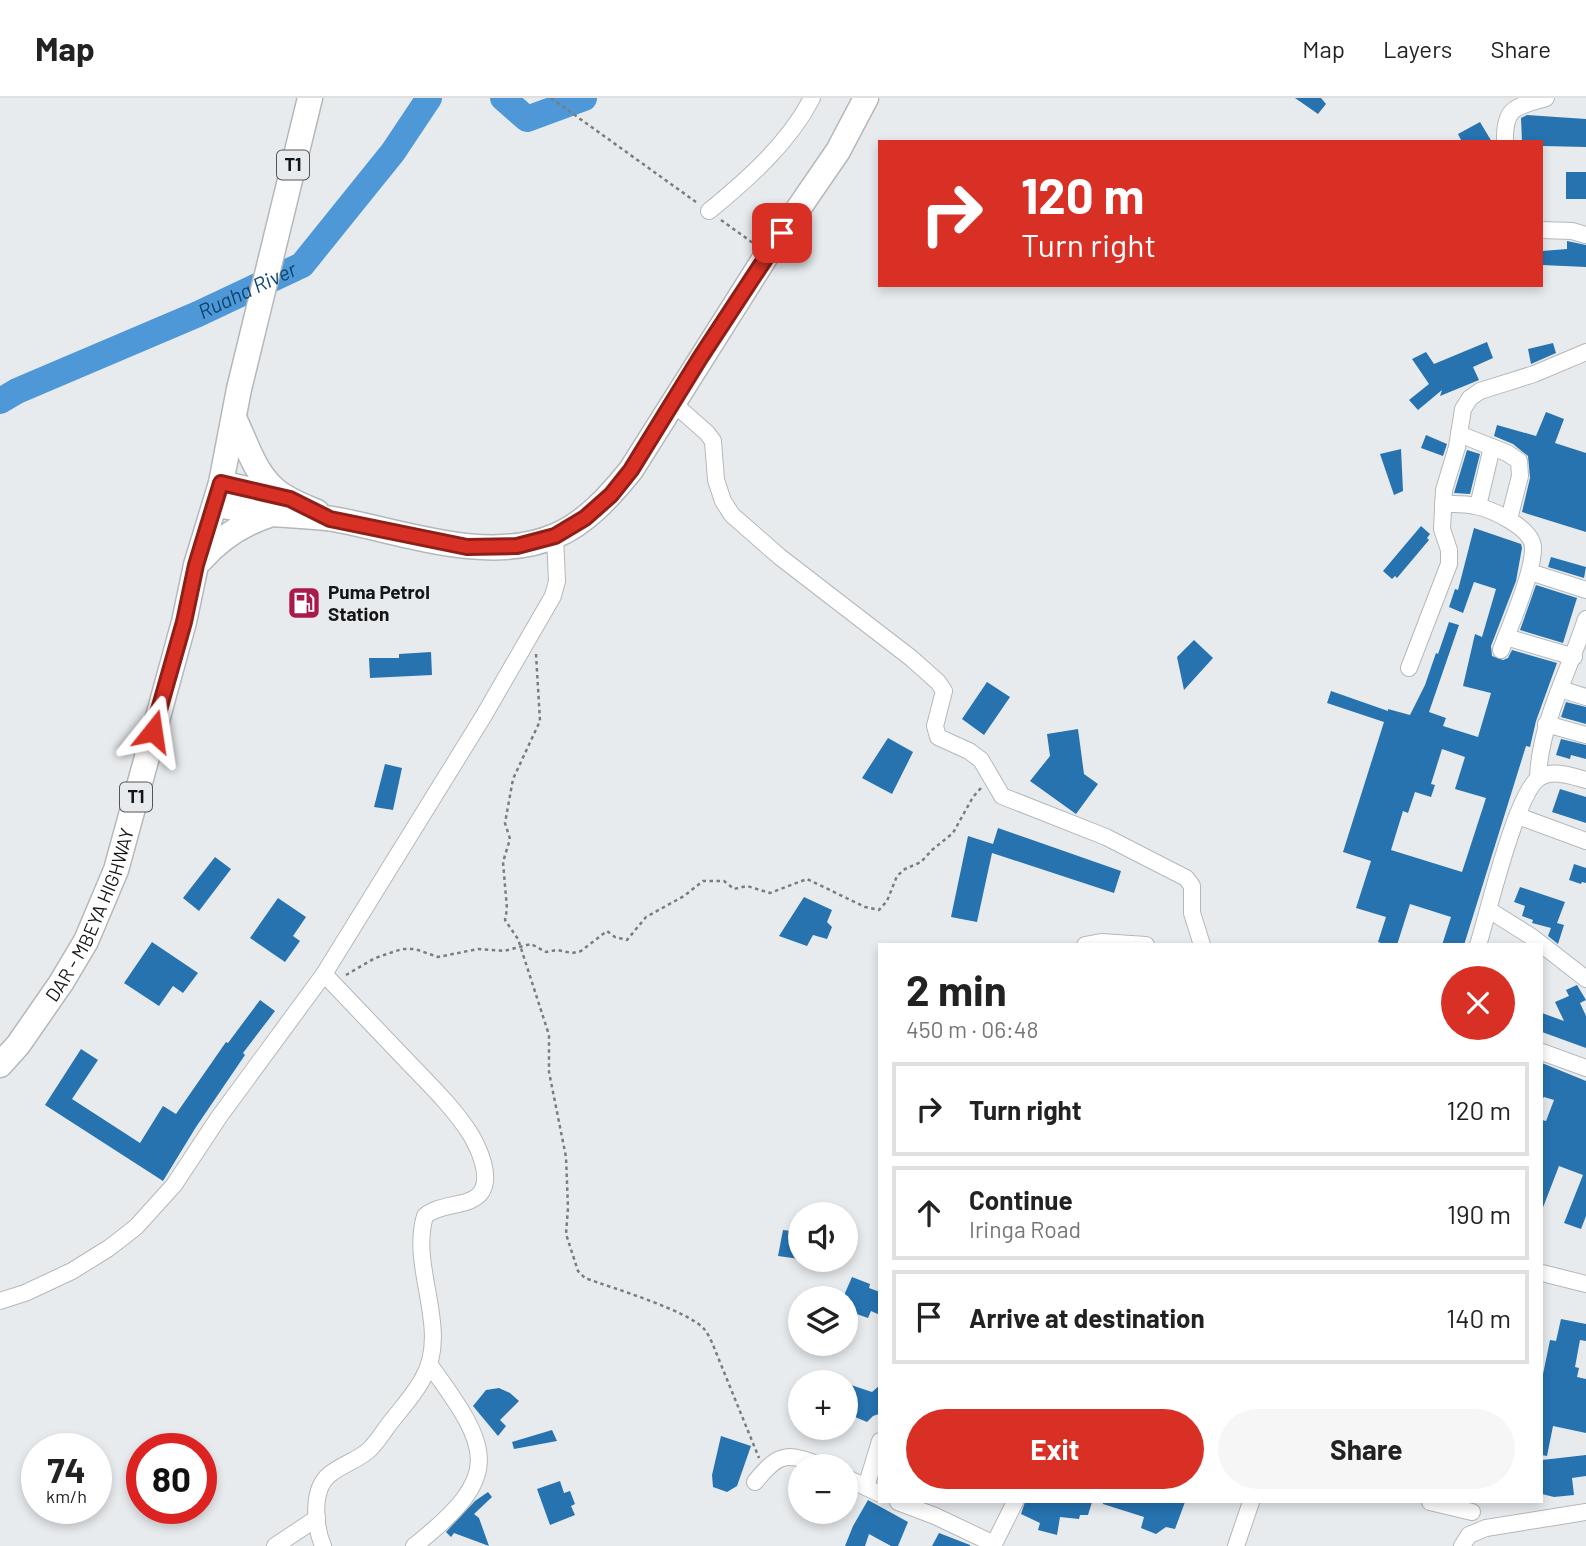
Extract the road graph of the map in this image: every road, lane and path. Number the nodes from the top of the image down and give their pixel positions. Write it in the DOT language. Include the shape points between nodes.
graph roads {
  1 [pos="310,98"];
  2 [pos="551,98"];
  3 [pos="812,98"];
  4 [pos="866,98"];
  5 [pos="1546,98"];
  6 [pos="1505,140"];
  7 [pos="709,212"];
  8 [pos="1543,230"];
  9 [pos="1586,234"];
  10 [pos="768,253"];
  11 [pos="1586,352"];
  12 [pos="673,403"];
  13 [pos="234,418"];
  14 [pos="1459,434"];
  15 [pos="1492,447"];
  16 [pos="219,494"];
  17 [pos="1443,504"];
  18 [pos="1478,506"];
  19 [pos="281,507"];
  20 [pos="1510,519"];
  21 [pos="555,536"];
  22 [pos="196,565"];
  23 [pos="1530,572"];
  24 [pos="1586,590"];
  25 [pos="1586,619"];
  26 [pos="533,630"];
  27 [pos="1574,657"];
  28 [pos="1409,668"];
  29 [pos="1560,689"];
  30 [pos="1586,697"];
  31 [pos="1546,724"];
  32 [pos="1586,735"];
  33 [pos="1538,778"];
  34 [pos="991,779"];
  35 [pos="1586,780"];
  36 [pos="1518,816"];
  37 [pos="1586,841"];
  38 [pos="1489,910"];
  39 [pos="1096,943"];
  40 [pos="1116,943"];
  41 [pos="1201,943"];
  42 [pos="1479,943"];
  43 [pos="1540,943"];
  44 [pos="1543,946"];
  45 [pos="521,947"];
  46 [pos="328,978"];
  47 [pos="1586,979"];
  48 [pos="1543,1052"];
  49 [pos="0,1065"];
  50 [pos="1586,1069"];
  51 [pos="1543,1273"];
  52 [pos="1586,1284"];
  53 [pos="0,1301"];
  54 [pos="429,1364"];
  55 [pos="878,1455"];
  56 [pos="788,1458"];
  57 [pos="760,1476"];
  58 [pos="873,1491"];
  59 [pos="901,1503"];
  60 [pos="1015,1503"];
  61 [pos="1251,1503"];
  62 [pos="1439,1503"];
  63 [pos="1474,1507"];
  64 [pos="1586,1512"];
  65 [pos="317,1518"];
  66 [pos="1466,1540"];
  67 [pos="994,1545"];
  68 [pos="275,1546"];
  69 [pos="323,1546"];
  70 [pos="414,1546"];
  71 [pos="1236,1546"];
  1 -- 13 [label="highway, T1"];
  2 -- 7 [label="path"];
  3 -- 7 [label="street" via="782,141"];
  4 -- 10 [label="highway" via="838,151"];
  5 -- 6 [label="street" via="1507,116"];
  7 -- 10 [label="path"];
  8 -- 9 [label="street"];
  10 -- 12 [label="highway"];
  11 -- 14 [label="street" via="1469,398"];
  12 -- 21 [label="highway" via="611,495"];
  12 -- 34 [label="street" via="713,441 716,480 732,515 939,682 944,691 935,726 938,737 981,760"];
  13 -- 16 [label="highway, T1"];
  13 -- 19 [label="highway"];
  14 -- 15 [label="street"];
  14 -- 17 [label="street"];
  15 -- 18 [label="street"];
  15 -- 20 [label="street" via="1515,457 1521,467"];
  16 -- 19 [label="highway"];
  16 -- 22 [label="highway, DAR - MBEYA HIGHWAY / T1"];
  17 -- 18 [label="street"];
  17 -- 28 [label="street" via="1449,564"];
  18 -- 20 [label="street"];
  19 -- 21 [label="highway" via="467,547 517,546"];
  19 -- 22 [label="highway" via="232,532"];
  20 -- 23 [label="street" via="1532,538"];
  21 -- 26 [label="street" via="557,581"];
  22 -- 49 [label="highway, DAR - MBEYA HIGHWAY / T1" via="116,870 86,941"];
  23 -- 24 [label="street"];
  23 -- 27 [label="street" via="1504,644"];
  25 -- 27 [label="street"];
  26 -- 45 [label="path" via="540,721 513,779 505,824 510,842 503,862 505,920"];
  26 -- 46 [label="street"];
  27 -- 29 [label="street"];
  29 -- 30 [label="street"];
  29 -- 31 [label="street"];
  31 -- 32 [label="street"];
  31 -- 33 [label="street"];
  33 -- 35 [label="street" via="1561,774"];
  33 -- 36 [label="street"];
  34 -- 41 [label="street" via="1002,796 1015,803 1094,832 1186,878 1192,886 1192,913"];
  34 -- 45 [label="path" via="973,797 953,833 921,862 901,872 879,910 807,879 770,893 747,886 734,889 724,881 703,881 646,917 627,940 607,931 572,953 546,952 531,944"];
  36 -- 37 [label="street"];
  36 -- 38 [label="street"];
  38 -- 42 [label="street"];
  38 -- 43 [label="street"];
  39 -- 40 [label="street"];
  44 -- 47 [label="street"];
  45 -- 46 [label="path" via="438,957 415,949 389,951"];
  45 -- 57 [label="path" via="548,1035 549,1072 566,1157 566,1234 578,1271 585,1278 682,1314 705,1330"];
  46 -- 53 [label="street" via="248,1077 174,1185 136,1227 72,1271"];
  46 -- 54 [label="street" via="441,1097 480,1154 482,1191 473,1199 431,1210 421,1228 432,1344"];
  48 -- 50 [label="street"];
  51 -- 52 [label="street"];
  54 -- 65 [label="street" via="413,1395 371,1448 326,1479"];
  54 -- 70 [label="street" via="470,1427 481,1466 475,1484 451,1514"];
  55 -- 58 [label="street"];
  56 -- 57 [label="street" via="780,1458"];
  59 -- 67 [label="street"];
  60 -- 67 [label="street"];
  61 -- 71 [label="street"];
  62 -- 63 [label="street"];
  63 -- 66 [label="street"];
  64 -- 66 [label="street" via="1500,1525"];
  65 -- 68 [label="street"];
  65 -- 69 [label="street"];
}
